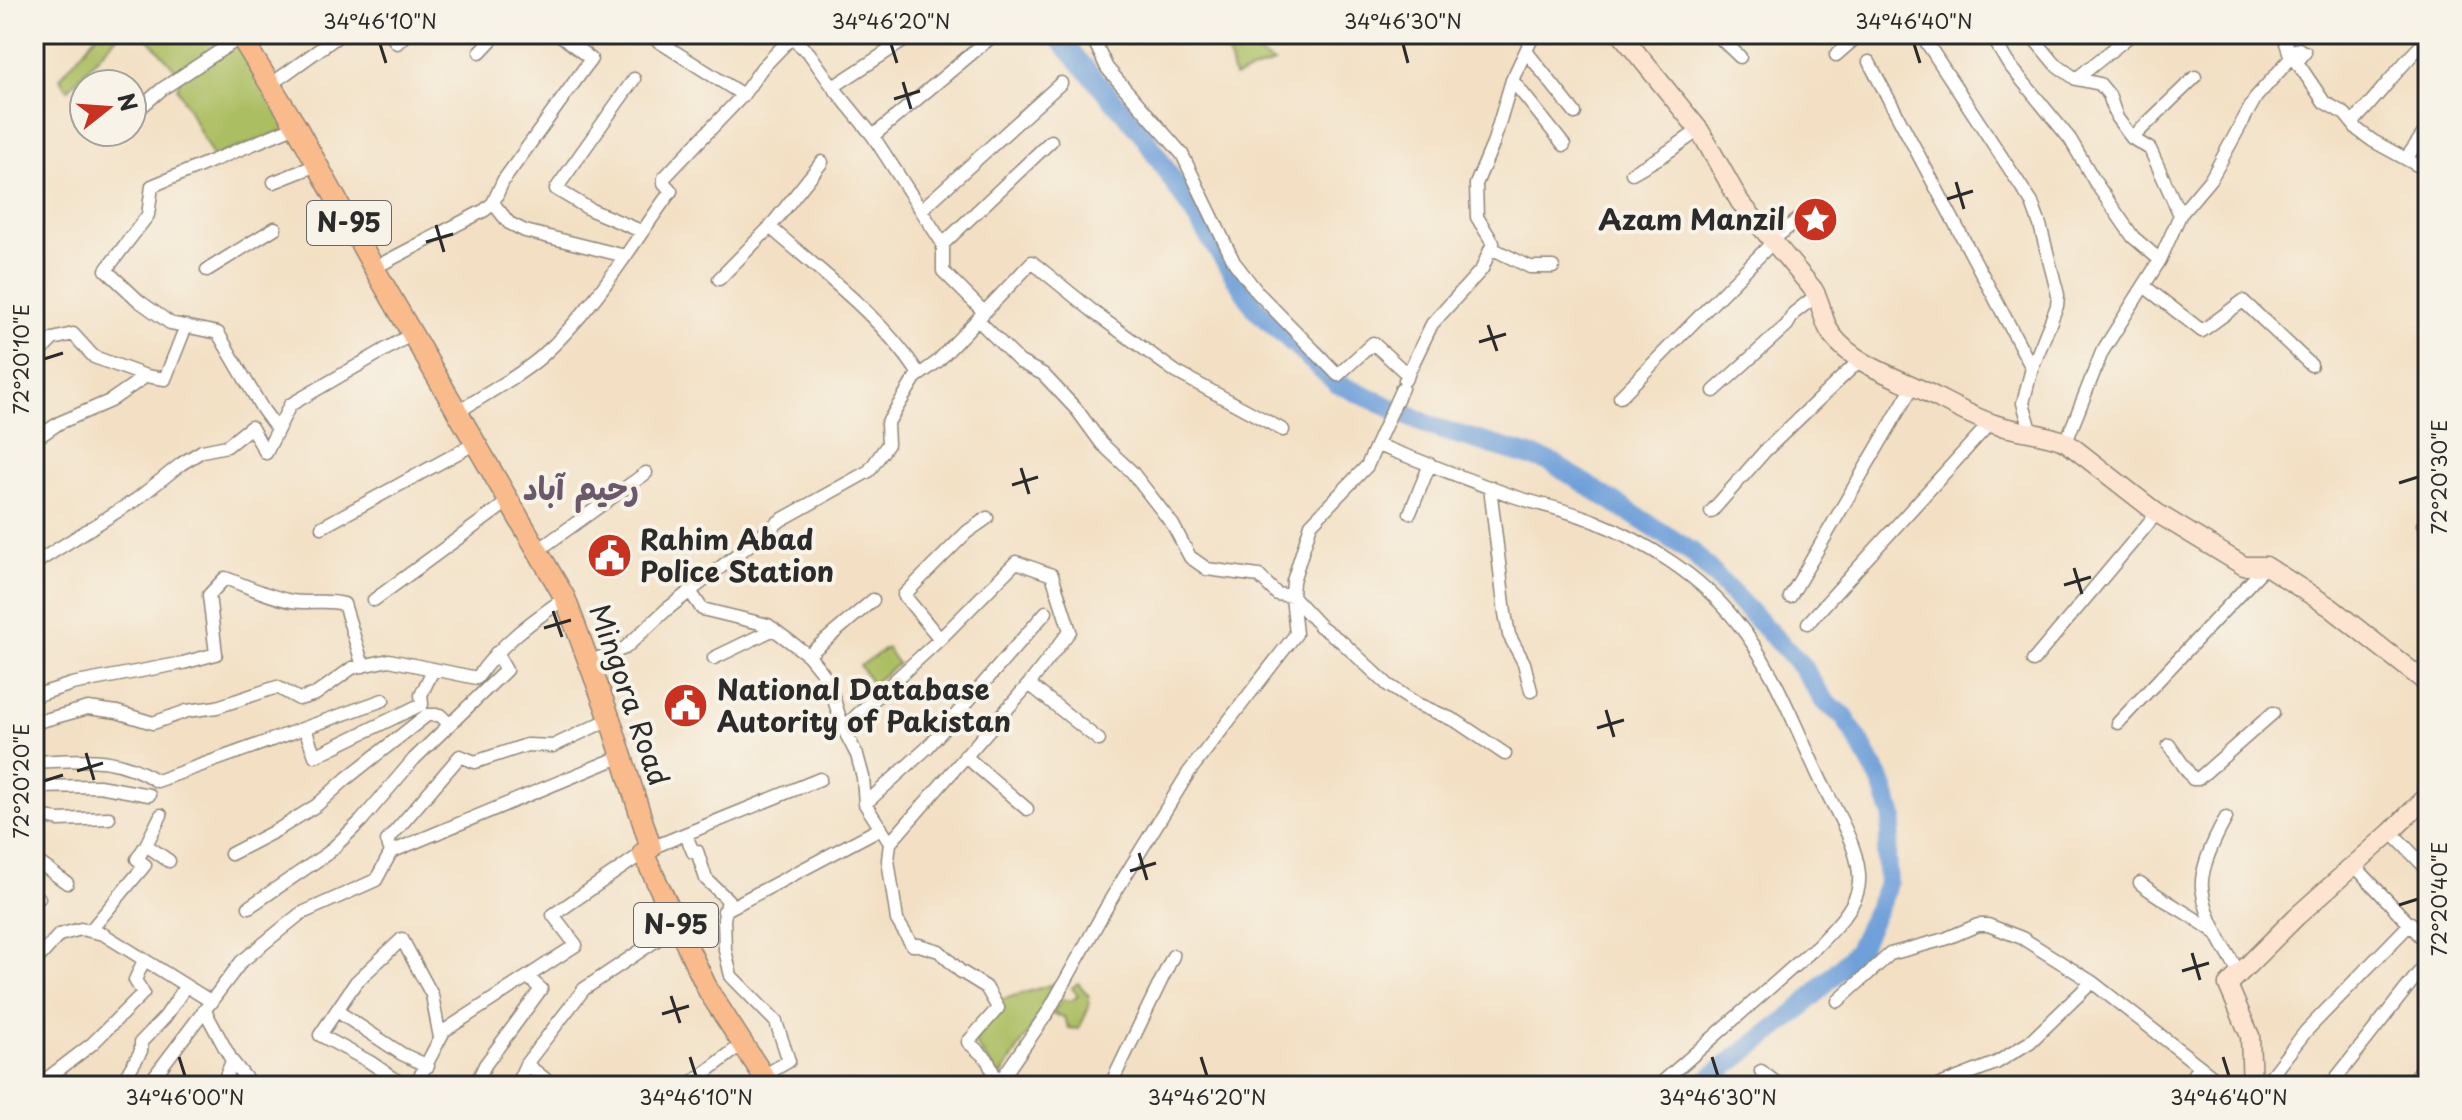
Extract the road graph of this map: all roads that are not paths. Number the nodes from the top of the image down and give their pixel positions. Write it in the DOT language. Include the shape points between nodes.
graph roads {
  1 [pos="341,34"];
  2 [pos="390,34"];
  3 [pos="406,34"];
  4 [pos="497,34"];
  5 [pos="559,34"];
  6 [pos="647,34"];
  7 [pos="914,34"];
  8 [pos="995,34"];
  9 [pos="1091,34"];
  10 [pos="1534,34"];
  11 [pos="1621,34"];
  12 [pos="1716,34"];
  13 [pos="1860,34"];
  14 [pos="1921,34"];
  15 [pos="1991,34"];
  16 [pos="2036,34"];
  17 [pos="2132,34"];
  18 [pos="2283,34"];
  19 [pos="240,36"];
  20 [pos="789,36"];
  21 [pos="575,39"];
  22 [pos="2428,39"];
  23 [pos="2299,49"];
  24 [pos="1526,51"];
  25 [pos="480,52"];
  26 [pos="1836,55"];
  27 [pos="1740,57"];
  28 [pos="1869,62"];
  29 [pos="2195,77"];
  30 [pos="634,79"];
  31 [pos="2076,79"];
  32 [pos="1512,80"];
  33 [pos="1061,83"];
  34 [pos="270,85"];
  35 [pos="833,87"];
  36 [pos="743,95"];
  37 [pos="148,101"];
  38 [pos="1575,113"];
  39 [pos="2353,122"];
  40 [pos="296,126"];
  41 [pos="2428,127"];
  42 [pos="1699,130"];
  43 [pos="873,136"];
  44 [pos="2132,138"];
  45 [pos="1051,141"];
  46 [pos="1564,145"];
  47 [pos="2406,159"];
  48 [pos="822,162"];
  49 [pos="317,165"];
  50 [pos="2428,171"];
  51 [pos="1632,173"];
  52 [pos="274,182"];
  53 [pos="493,203"];
  54 [pos="1813,208"];
  55 [pos="921,210"];
  56 [pos="2180,215"];
  57 [pos="770,227"];
  58 [pos="275,228"];
  59 [pos="641,231"];
  60 [pos="1771,241"];
  61 [pos="943,244"];
  62 [pos="1491,248"];
  63 [pos="625,256"];
  64 [pos="2160,260"];
  65 [pos="1553,267"];
  66 [pos="374,268"];
  67 [pos="207,270"];
  68 [pos="719,279"];
  69 [pos="2144,286"];
  70 [pos="1817,295"];
  71 [pos="983,311"];
  72 [pos="186,326"];
  73 [pos="412,334"];
  74 [pos="34,358"];
  75 [pos="1861,359"];
  76 [pos="2311,365"];
  77 [pos="2032,368"];
  78 [pos="919,374"];
  79 [pos="146,376"];
  80 [pos="1404,383"];
  81 [pos="1913,386"];
  82 [pos="1714,391"];
  83 [pos="1620,397"];
  84 [pos="458,412"];
  85 [pos="1990,423"];
  86 [pos="277,429"];
  87 [pos="1283,430"];
  88 [pos="2031,430"];
  89 [pos="34,440"];
  90 [pos="1379,441"];
  91 [pos="2066,442"];
  92 [pos="476,443"];
  93 [pos="1430,464"];
  94 [pos="646,473"];
  95 [pos="1490,487"];
  96 [pos="509,501"];
  97 [pos="1711,512"];
  98 [pos="1410,513"];
  99 [pos="2157,513"];
  100 [pos="987,518"];
  101 [pos="322,527"];
  102 [pos="537,551"];
  103 [pos="34,564"];
  104 [pos="2266,566"];
  105 [pos="690,591"];
  106 [pos="1292,596"];
  107 [pos="1790,597"];
  108 [pos="565,598"];
  109 [pos="374,600"];
  110 [pos="873,600"];
  111 [pos="1046,612"];
  112 [pos="1808,623"];
  113 [pos="774,629"];
  114 [pos="940,639"];
  115 [pos="496,653"];
  116 [pos="808,655"];
  117 [pos="714,658"];
  118 [pos="2033,661"];
  119 [pos="588,662"];
  120 [pos="363,666"];
  121 [pos="433,670"];
  122 [pos="1029,684"];
  123 [pos="2428,684"];
  124 [pos="1531,691"];
  125 [pos="34,696"];
  126 [pos="383,700"];
  127 [pos="2273,713"];
  128 [pos="610,719"];
  129 [pos="34,723"];
  130 [pos="2118,723"];
  131 [pos="449,724"];
  132 [pos="843,728"];
  133 [pos="305,729"];
  134 [pos="1099,740"];
  135 [pos="2169,745"];
  136 [pos="1505,754"];
  137 [pos="622,756"];
  138 [pos="965,756"];
  139 [pos="34,762"];
  140 [pos="820,779"];
  141 [pos="34,787"];
  142 [pos="149,795"];
  143 [pos="2428,795"];
  144 [pos="865,804"];
  145 [pos="1027,809"];
  146 [pos="161,815"];
  147 [pos="34,816"];
  148 [pos="109,818"];
  149 [pos="2226,818"];
  150 [pos="881,828"];
  151 [pos="2391,832"];
  152 [pos="686,835"];
  153 [pos="890,843"];
  154 [pos="146,845"];
  155 [pos="647,850"];
  156 [pos="391,852"];
  157 [pos="231,854"];
  158 [pos="34,859"];
  159 [pos="169,861"];
  160 [pos="2354,865"];
  161 [pos="2428,870"];
  162 [pos="67,883"];
  163 [pos="2140,883"];
  164 [pos="249,907"];
  165 [pos="724,911"];
  166 [pos="2411,923"];
  167 [pos="676,927"];
  168 [pos="90,931"];
  169 [pos="2216,933"];
  170 [pos="2428,944"];
  171 [pos="1173,956"];
  172 [pos="144,960"];
  173 [pos="2428,961"];
  174 [pos="34,963"];
  175 [pos="2240,974"];
  176 [pos="529,978"];
  177 [pos="2092,982"];
  178 [pos="186,986"];
  179 [pos="1838,1001"];
  180 [pos="208,1006"];
  181 [pos="337,1011"];
  182 [pos="440,1038"];
  183 [pos="741,1045"];
  184 [pos="2428,1060"];
  185 [pos="232,1061"];
  186 [pos="526,1064"];
  187 [pos="428,1066"];
  188 [pos="2199,1066"];
  189 [pos="1761,1071"];
  190 [pos="49,1077"];
  191 [pos="766,1081"];
  192 [pos="122,1083"];
  193 [pos="999,1085"];
  194 [pos="147,1086"];
  195 [pos="222,1086"];
  196 [pos="252,1086"];
  197 [pos="405,1086"];
  198 [pos="415,1086"];
  199 [pos="475,1086"];
  200 [pos="516,1086"];
  201 [pos="554,1086"];
  202 [pos="688,1086"];
  203 [pos="1110,1086"];
  204 [pos="1658,1086"];
  205 [pos="1780,1086"];
  206 [pos="1937,1086"];
  207 [pos="2186,1086"];
  208 [pos="2225,1086"];
  209 [pos="2252,1086"];
  210 [pos="2263,1086"];
  211 [pos="2330,1086"];
  212 [pos="2408,1086"];
  1 -- 34 [label="street"];
  2 -- 3 [label="street" via="397,43"];
  4 -- 25 [label="street"];
  5 -- 21 [label="street"];
  6 -- 36 [label="street"];
  7 -- 35 [label="street"];
  8 -- 43 [label="street"];
  9 -- 80 [label="street" via="1107,68 1182,154 1234,262 1258,293 1338,375 1373,343"];
  10 -- 24 [label="street"];
  11 -- 42 [label="main road"];
  12 -- 27 [label="street"];
  13 -- 26 [label="street"];
  14 -- 77 [label="street" via="2024,189 2040,225 2058,295"];
  15 -- 64 [label="street" via="2007,62 2070,139 2133,237"];
  16 -- 31 [label="street" via="2048,56"];
  17 -- 31 [label="street"];
  18 -- 23 [label="street" via="2289,52"];
  19 -- 34 [label="main road, Mingora Road / N-95"];
  19 -- 37 [label="street"];
  20 -- 35 [label="street" via="809,53"];
  20 -- 36 [label="street"];
  21 -- 53 [label="street" via="591,59 503,181"];
  22 -- 39 [label="street"];
  23 -- 39 [label="street" via="2306,53 2297,62 2324,102"];
  23 -- 56 [label="street" via="2256,97 2212,177"];
  24 -- 32 [label="street"];
  24 -- 38 [label="street"];
  28 -- 77 [label="street"];
  29 -- 44 [label="street"];
  30 -- 59 [label="street" via="556,189"];
  31 -- 44 [label="street" via="2100,84"];
  32 -- 46 [label="street"];
  32 -- 62 [label="street" via="1476,184 1477,217"];
  33 -- 55 [label="street"];
  34 -- 40 [label="main road, Mingora Road / N-95"];
  35 -- 43 [label="street"];
  36 -- 59 [label="street" via="664,178 672,189"];
  39 -- 47 [label="street" via="2373,141"];
  40 -- 49 [label="main road, Mingora Road / N-95"];
  40 -- 72 [label="street" via="152,186 148,215 106,270 170,323"];
  41 -- 47 [label="street"];
  42 -- 51 [label="street"];
  42 -- 60 [label="main road" via="1740,202"];
  43 -- 55 [label="street"];
  44 -- 56 [label="street" via="2150,149"];
  45 -- 61 [label="street"];
  47 -- 50 [label="street"];
  48 -- 57 [label="street"];
  49 -- 52 [label="street"];
  49 -- 66 [label="main road, Mingora Road / N-95"];
  53 -- 63 [label="street" via="509,223 525,231"];
  53 -- 66 [label="street"];
  54 -- 60 [label="street"];
  55 -- 61 [label="street"];
  56 -- 64 [label="street"];
  57 -- 68 [label="street"];
  57 -- 78 [label="street" via="882,329"];
  58 -- 67 [label="street"];
  59 -- 63 [label="street"];
  60 -- 70 [label="main road"];
  60 -- 83 [label="street"];
  61 -- 71 [label="street" via="943,271"];
  62 -- 65 [label="street" via="1530,267"];
  62 -- 80 [label="street" via="1482,269 1432,324"];
  63 -- 84 [label="street" via="538,359"];
  64 -- 69 [label="street"];
  66 -- 73 [label="main road, Mingora Road / N-95"];
  69 -- 76 [label="street" via="2202,331 2243,301"];
  69 -- 91 [label="street" via="2102,352"];
  70 -- 75 [label="main road" via="1832,335"];
  70 -- 82 [label="street"];
  71 -- 78 [label="street" via="937,362"];
  71 -- 87 [label="street" via="1032,262 1176,372"];
  71 -- 106 [label="street" via="978,320 1020,362 1043,374 1132,472 1190,557 1207,569 1259,576 1277,594"];
  72 -- 79 [label="street" via="165,379"];
  72 -- 86 [label="street" via="218,333"];
  73 -- 84 [label="main road, Mingora Road / N-95"];
  73 -- 86 [label="street" via="290,405"];
  74 -- 79 [label="street" via="53,339 73,334 94,357"];
  75 -- 81 [label="main road"];
  75 -- 97 [label="street" via="1765,451"];
  77 -- 88 [label="street" via="2023,403"];
  78 -- 105 [label="street" via="887,424 888,444 869,471 781,520"];
  79 -- 89 [label="street"];
  80 -- 90 [label="street"];
  81 -- 85 [label="main road"];
  81 -- 107 [label="street"];
  84 -- 92 [label="main road, Mingora Road / N-95"];
  85 -- 88 [label="main road"];
  85 -- 112 [label="street"];
  86 -- 103 [label="street" via="266,453 251,427 227,446 202,451"];
  88 -- 91 [label="main road"];
  90 -- 93 [label="street"];
  90 -- 106 [label="street" via="1367,466 1311,524"];
  91 -- 99 [label="main road"];
  92 -- 96 [label="main road, Mingora Road / N-95"];
  92 -- 101 [label="street"];
  93 -- 95 [label="street"];
  93 -- 98 [label="street"];
  94 -- 102 [label="street"];
  95 -- 124 [label="street" via="1509,635"];
  95 -- 204 [label="street" via="1628,537 1676,566 1721,603 1763,661 1857,861 1857,892 1840,921"];
  96 -- 102 [label="main road, Mingora Road / N-95"];
  96 -- 109 [label="street"];
  99 -- 104 [label="main road" via="2244,566"];
  99 -- 118 [label="street"];
  100 -- 114 [label="street" via="904,595"];
  102 -- 108 [label="main road, Mingora Road / N-95"];
  104 -- 123 [label="main road" via="2330,607"];
  104 -- 130 [label="street"];
  105 -- 113 [label="street" via="702,609"];
  105 -- 119 [label="street" via="625,648"];
  106 -- 136 [label="street" via="1388,685"];
  106 -- 193 [label="street" via="1296,634 1189,772 1048,1012"];
  108 -- 115 [label="street"];
  108 -- 119 [label="main road, Mingora Road / N-95"];
  110 -- 116 [label="street"];
  111 -- 144 [label="street" via="937,737"];
  113 -- 116 [label="street"];
  113 -- 117 [label="street"];
  114 -- 122 [label="street" via="1016,562 1052,575 1070,631"];
  114 -- 132 [label="street"];
  115 -- 121 [label="street" via="477,678"];
  115 -- 131 [label="street" via="506,670"];
  116 -- 132 [label="street" via="830,687"];
  119 -- 128 [label="main road, Mingora Road / N-95"];
  120 -- 121 [label="street" via="389,660"];
  120 -- 125 [label="street" via="344,604 297,602 225,578 209,595 216,654"];
  120 -- 129 [label="street" via="299,699 277,687 153,723 88,708"];
  121 -- 133 [label="street" via="422,704 362,735 315,756"];
  122 -- 134 [label="street"];
  122 -- 138 [label="street"];
  126 -- 133 [label="street"];
  127 -- 135 [label="street" via="2198,779"];
  128 -- 137 [label="main road, Mingora Road / N-95"];
  128 -- 156 [label="street" via="553,746 527,745 475,762 460,756 387,841"];
  131 -- 157 [label="street" via="440,715 427,715 317,805"];
  131 -- 164 [label="street" via="328,853"];
  132 -- 144 [label="street" via="857,755"];
  133 -- 139 [label="street" via="157,781 118,762"];
  137 -- 155 [label="main road, Mingora Road / N-95"];
  137 -- 156 [label="street"];
  138 -- 145 [label="street"];
  138 -- 153 [label="street"];
  140 -- 152 [label="street"];
  141 -- 142 [label="street" via="99,786"];
  143 -- 151 [label="main road"];
  144 -- 150 [label="street"];
  146 -- 154 [label="street"];
  147 -- 148 [label="street"];
  149 -- 169 [label="street" via="2212,844 2202,887"];
  150 -- 153 [label="street"];
  150 -- 165 [label="street"];
  151 -- 160 [label="main road"];
  151 -- 161 [label="street"];
  152 -- 155 [label="street"];
  152 -- 165 [label="street" via="706,879 728,900"];
  153 -- 193 [label="street" via="899,928 912,945 939,951 986,987 998,1008 968,1042 987,1059"];
  154 -- 159 [label="street"];
  154 -- 168 [label="street" via="137,859 145,865"];
  155 -- 167 [label="main road, Mingora Road / N-95"];
  155 -- 176 [label="street" via="553,915 576,945"];
  156 -- 180 [label="street" via="376,880 300,914 241,962"];
  158 -- 162 [label="street"];
  160 -- 166 [label="street"];
  160 -- 175 [label="main road"];
  163 -- 169 [label="street"];
  165 -- 191 [label="street" via="731,976 776,1022 789,1061"];
  166 -- 170 [label="street"];
  166 -- 210 [label="street" via="2306,1031"];
  167 -- 183 [label="main road, Mingora Road / N-95"];
  167 -- 186 [label="street" via="584,989"];
  168 -- 172 [label="street"];
  168 -- 174 [label="street" via="59,935"];
  169 -- 175 [label="street"];
  171 -- 203 [label="street"];
  172 -- 178 [label="street"];
  172 -- 190 [label="street" via="135,980 143,993 92,1044"];
  173 -- 211 [label="street"];
  175 -- 209 [label="main road" via="2228,985 2250,1036"];
  176 -- 182 [label="street"];
  176 -- 199 [label="street" via="541,989"];
  177 -- 179 [label="street" via="2022,938 1978,925 1890,954"];
  177 -- 188 [label="street"];
  177 -- 206 [label="street" via="2030,1042 1996,1063"];
  178 -- 180 [label="street"];
  178 -- 192 [label="street" via="141,1042"];
  180 -- 185 [label="street"];
  180 -- 194 [label="street"];
  181 -- 182 [label="street" via="356,982 402,939 432,995"];
  181 -- 187 [label="street"];
  181 -- 197 [label="street" via="320,1035"];
  182 -- 187 [label="street"];
  183 -- 191 [label="main road, Mingora Road / N-95"];
  183 -- 202 [label="street"];
  184 -- 212 [label="street"];
  185 -- 195 [label="street"];
  185 -- 196 [label="street"];
  186 -- 200 [label="street"];
  186 -- 201 [label="street"];
  187 -- 198 [label="street"];
  188 -- 207 [label="street"];
  188 -- 208 [label="street"];
  189 -- 205 [label="street"];
}
